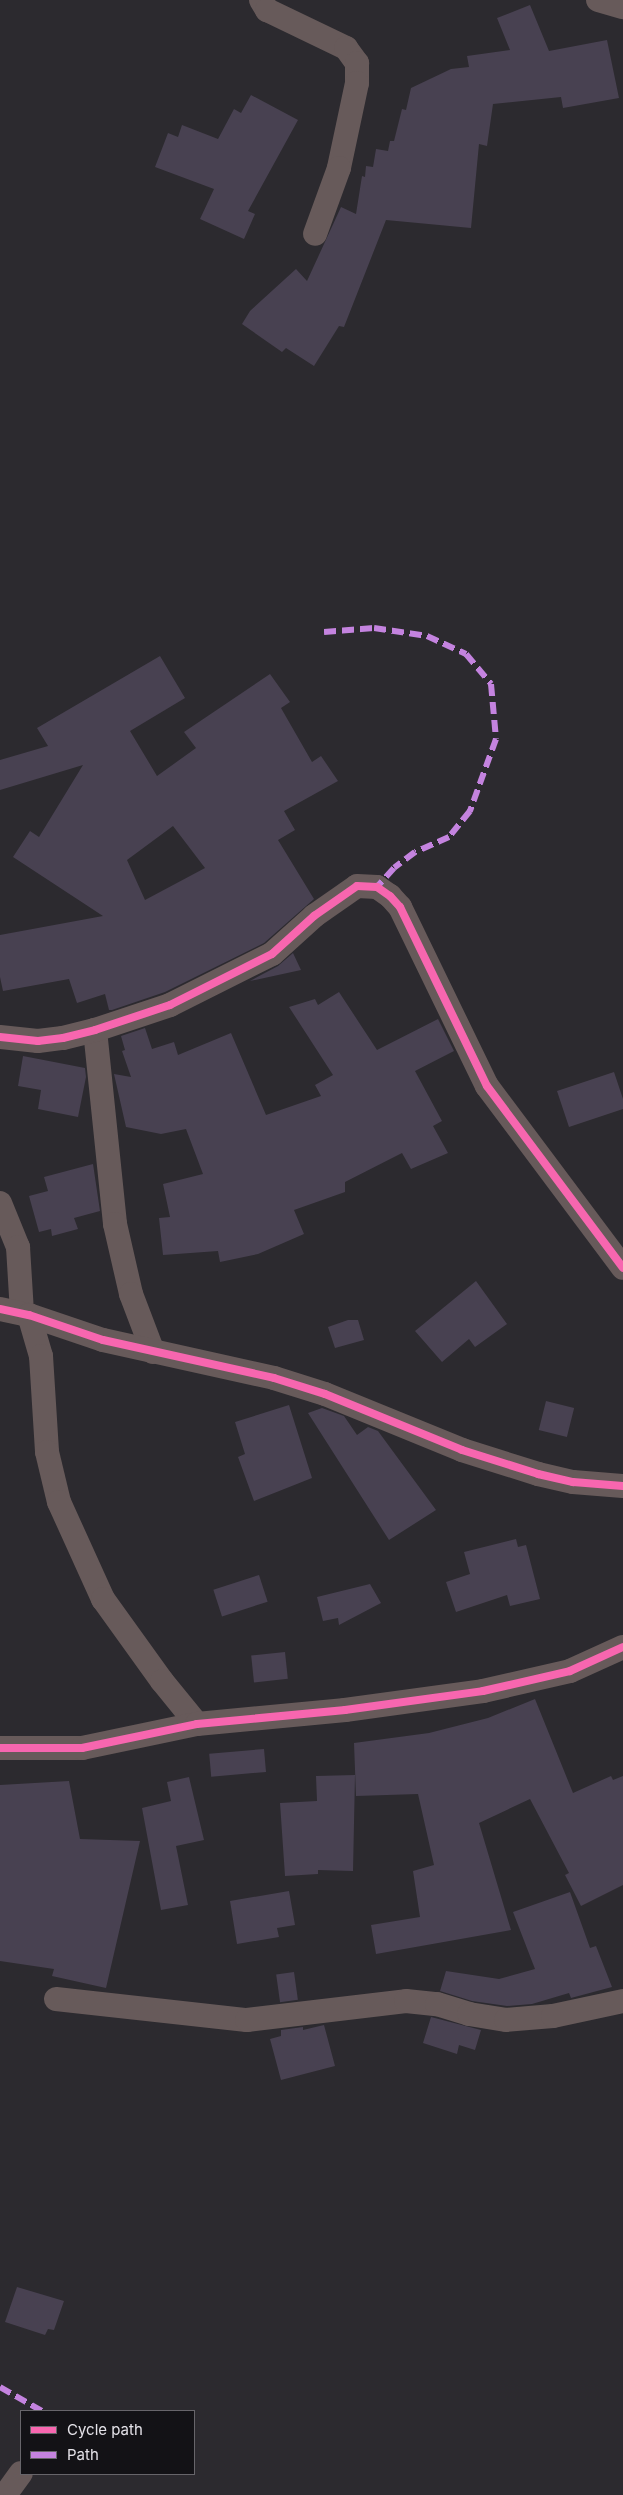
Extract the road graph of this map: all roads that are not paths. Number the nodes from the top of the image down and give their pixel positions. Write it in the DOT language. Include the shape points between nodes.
graph roads {
  1 [pos="261,0"];
  2 [pos="598,0"];
  3 [pos="623,7"];
  4 [pos="315,234"];
  5 [pos="96,1030"];
  6 [pos="0,1037"];
  7 [pos="0,1203"];
  8 [pos="623,1268"];
  9 [pos="17,1312"];
  10 [pos="152,1352"];
  11 [pos="623,1486"];
  12 [pos="623,1647"];
  13 [pos="197,1724"];
  14 [pos="0,1748"];
  15 [pos="56,1998"];
  16 [pos="623,2001"];
  17 [pos="20,2474"];
  18 [pos="5,2495"];
  1 -- 4 [label="street" via="267,10 346,48 357,63 357,83 339,168"];
  2 -- 3 [label="street"];
  5 -- 6 [label="street" via="38,1041"];
  5 -- 8 [label="street" via="170,1005 229,977 272,954 314,916 357,886 377,887 400,907 487,1086"];
  5 -- 10 [label="street" via="116,1224 130,1294"];
  7 -- 9 [label="street" via="18,1247"];
  9 -- 10 [label="street"];
  9 -- 13 [label="street" via="41,1356 47,1452 59,1502 103,1599"];
  10 -- 11 [label="street" via="274,1378 386,1418 462,1450 538,1474 573,1482"];
  12 -- 13 [label="street" via="570,1671 483,1691 345,1710"];
  13 -- 14 [label="street" via="82,1748"];
  15 -- 16 [label="street" via="246,2020 406,2001 437,2004 469,2014 506,2020 553,2016"];
  17 -- 18 [label="street"];
}
